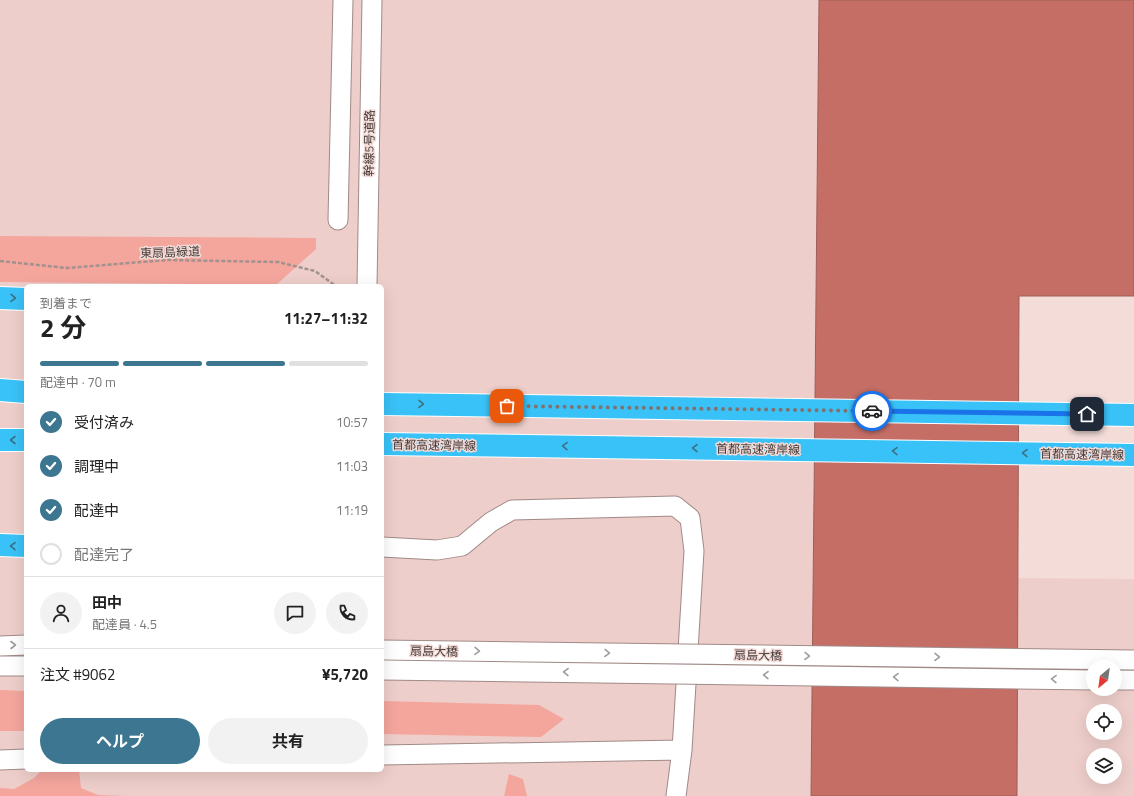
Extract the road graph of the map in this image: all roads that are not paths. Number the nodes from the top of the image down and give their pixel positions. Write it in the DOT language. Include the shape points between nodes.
graph roads {
  1 [pos="343,0"];
  2 [pos="372,0"];
  3 [pos="338,220"];
  4 [pos="367,284"];
  5 [pos="0,298"];
  6 [pos="24,299"];
  7 [pos="0,390"];
  8 [pos="24,392"];
  9 [pos="0,400"];
  10 [pos="24,400"];
  11 [pos="384,404"];
  12 [pos="1134,414"];
  13 [pos="0,440"];
  14 [pos="24,440"];
  15 [pos="384,444"];
  16 [pos="1134,455"];
  17 [pos="0,545"];
  18 [pos="24,546"];
  19 [pos="384,547"];
  20 [pos="24,645"];
  21 [pos="0,646"];
  22 [pos="384,650"];
  23 [pos="1134,660"];
  24 [pos="0,666"];
  25 [pos="24,666"];
  26 [pos="384,670"];
  27 [pos="1086,680"];
  28 [pos="1122,680"];
  29 [pos="1134,680"];
  30 [pos="682,750"];
  31 [pos="384,755"];
  32 [pos="0,760"];
  33 [pos="24,760"];
  34 [pos="676,796"];
  1 -- 3 [label="street"];
  2 -- 4 [label="street, 幹線5号道路"];
  5 -- 6 [label="highway, one-way"];
  7 -- 8 [label="highway"];
  9 -- 10 [label="highway"];
  11 -- 12 [label="highway, one-way"];
  14 -- 13 [label="highway, one-way"];
  16 -- 15 [label="highway, 首都高速湾岸線, one-way"];
  18 -- 17 [label="highway, one-way"];
  19 -- 30 [label="street" via="437,550 462,546 491,522 512,510 675,506 690,518 694,551"];
  21 -- 20 [label="street, one-way"];
  22 -- 23 [label="street, 扇島大橋, one-way, bridge"];
  24 -- 25 [label="street"];
  27 -- 26 [label="street, 扇島大橋, one-way, bridge"];
  28 -- 29 [label="street"];
  30 -- 31 [label="street"];
  30 -- 34 [label="street"];
  32 -- 33 [label="street"];
}
